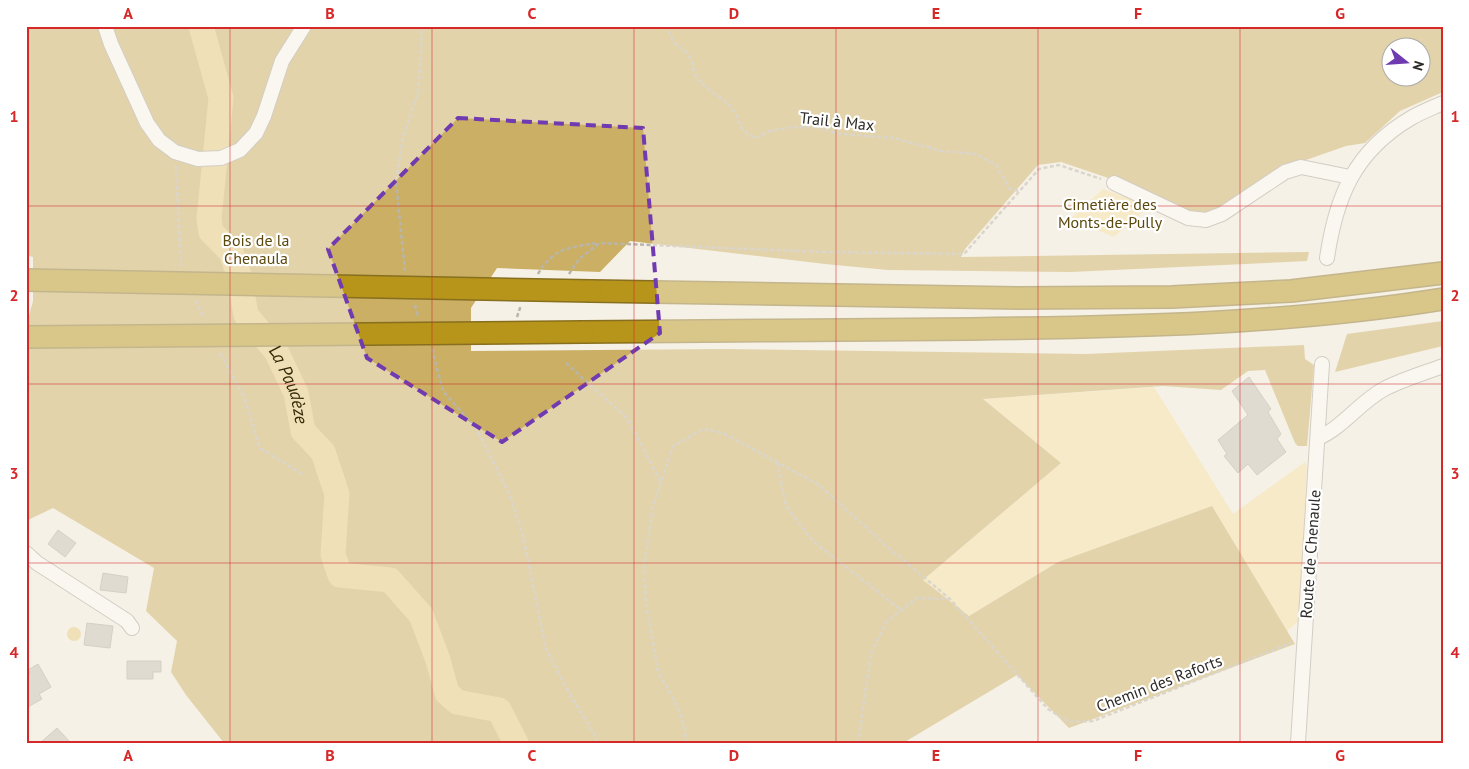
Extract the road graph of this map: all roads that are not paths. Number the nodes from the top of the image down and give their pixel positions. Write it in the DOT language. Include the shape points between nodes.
graph roads {
  1 [pos="105,26"];
  2 [pos="304,26"];
  3 [pos="1443,103"];
  4 [pos="1350,177"];
  5 [pos="1114,183"];
  6 [pos="1327,258"];
  7 [pos="1443,273"];
  8 [pos="26,280"];
  9 [pos="1443,299"];
  10 [pos="26,337"];
  11 [pos="1322,364"];
  12 [pos="1443,366"];
  13 [pos="1318,438"];
  14 [pos="26,554"];
  15 [pos="132,628"];
  16 [pos="1298,743"];
  1 -- 2 [label="street" via="147,123 159,140 175,152 198,159 221,158 240,150 256,133 282,61"];
  3 -- 4 [label="street" via="1390,132"];
  4 -- 5 [label="street" via="1302,167 1284,172 1222,214 1206,220 1188,218"];
  4 -- 6 [label="street" via="1335,216"];
  7 -- 8 [label="highway, bridge" via="1291,291 1172,297 1019,298"];
  9 -- 10 [label="highway, bridge" via="1300,316 1181,324"];
  11 -- 13 [label="street, Route de Chenaule"];
  12 -- 13 [label="street" via="1384,389"];
  13 -- 16 [label="street, Route de Chenaule"];
  14 -- 15 [label="street" via="127,621"];
}
